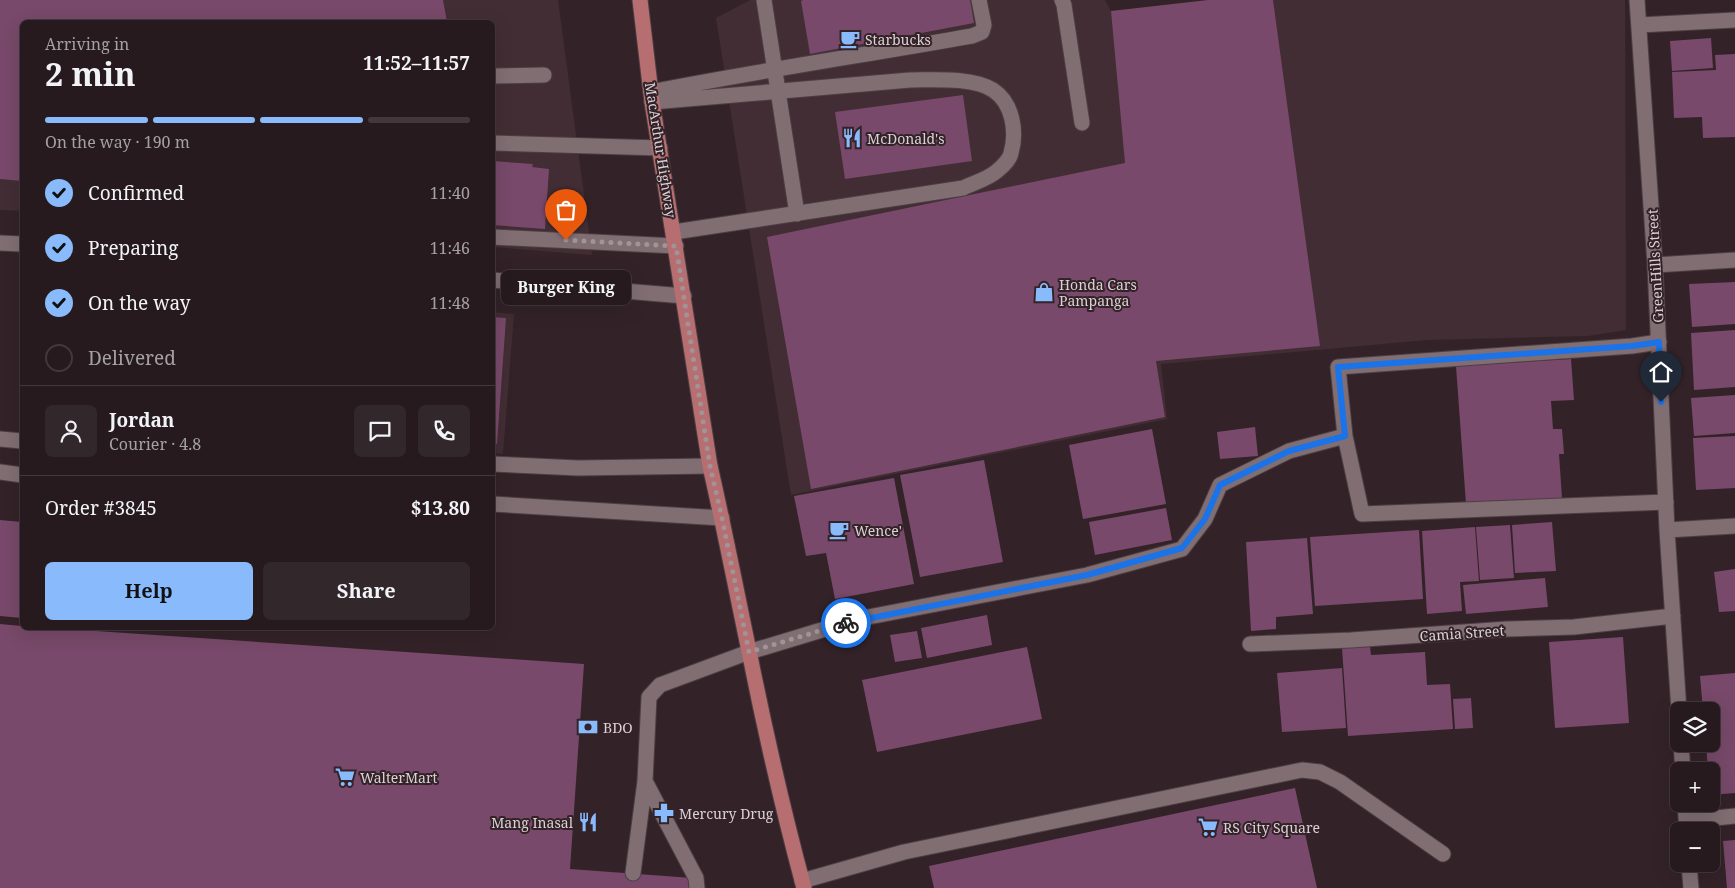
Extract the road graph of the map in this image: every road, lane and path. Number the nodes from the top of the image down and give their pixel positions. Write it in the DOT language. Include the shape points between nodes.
graph roads {
  1 [pos="640,0"];
  2 [pos="764,0"];
  3 [pos="980,0"];
  4 [pos="1062,0"];
  5 [pos="1636,0"];
  6 [pos="1735,20"];
  7 [pos="1639,25"];
  8 [pos="776,70"];
  9 [pos="544,74"];
  10 [pos="495,76"];
  11 [pos="779,91"];
  12 [pos="651,97"];
  13 [pos="1082,124"];
  14 [pos="495,143"];
  15 [pos="660,148"];
  16 [pos="797,214"];
  17 [pos="495,237"];
  18 [pos="675,239"];
  19 [pos="0,243"];
  20 [pos="20,244"];
  21 [pos="1735,260"];
  22 [pos="1655,265"];
  23 [pos="495,280"];
  24 [pos="684,296"];
  25 [pos="1659,342"];
  26 [pos="1345,436"];
  27 [pos="0,439"];
  28 [pos="20,441"];
  29 [pos="495,464"];
  30 [pos="710,466"];
  31 [pos="0,472"];
  32 [pos="20,475"];
  33 [pos="1666,502"];
  34 [pos="495,504"];
  35 [pos="722,518"];
  36 [pos="1735,526"];
  37 [pos="1667,530"];
  38 [pos="1673,616"];
  39 [pos="1250,644"];
  40 [pos="749,652"];
  41 [pos="1678,702"];
  42 [pos="645,781"];
  43 [pos="1735,816"];
  44 [pos="1706,822"];
  45 [pos="1443,854"];
  46 [pos="1690,872"];
  47 [pos="633,873"];
  48 [pos="803,885"];
  49 [pos="697,888"];
  50 [pos="1691,888"];
  1 -- 12 [label="highway, MacArthur Highway"];
  2 -- 8 [label="street"];
  3 -- 8 [label="street" via="984,25 982,32 972,36"];
  4 -- 13 [label="street"];
  5 -- 7 [label="street, GreenHills Street"];
  6 -- 7 [label="street"];
  7 -- 22 [label="street, GreenHills Street"];
  8 -- 11 [label="street"];
  8 -- 12 [label="street" via="730,76"];
  9 -- 10 [label="street"];
  11 -- 12 [label="street"];
  11 -- 16 [label="street"];
  11 -- 16 [label="street" via="910,80 971,82 993,90 1008,104 1014,127 1011,155 997,172 962,188"];
  12 -- 15 [label="highway, MacArthur Highway"];
  14 -- 15 [label="street"];
  15 -- 18 [label="highway, MacArthur Highway"];
  16 -- 18 [label="street"];
  17 -- 18 [label="street"];
  18 -- 24 [label="highway, MacArthur Highway"];
  19 -- 20 [label="street"];
  21 -- 22 [label="street"];
  22 -- 25 [label="street, GreenHills Street"];
  23 -- 24 [label="street"];
  24 -- 30 [label="highway, MacArthur Highway"];
  25 -- 26 [label="street" via="1338,367"];
  25 -- 33 [label="street, GreenHills Street"];
  26 -- 33 [label="street" via="1362,514"];
  26 -- 40 [label="street" via="1289,451 1220,485 1205,519 1182,548 1087,575 858,620"];
  27 -- 28 [label="street"];
  29 -- 30 [label="street" via="578,468"];
  30 -- 35 [label="highway, MacArthur Highway"];
  31 -- 32 [label="street"];
  33 -- 37 [label="street, GreenHills Street"];
  34 -- 35 [label="street"];
  35 -- 40 [label="highway, MacArthur Highway"];
  36 -- 37 [label="street"];
  37 -- 38 [label="street, GreenHills Street"];
  38 -- 39 [label="street, Camia Street" via="1574,627"];
  38 -- 41 [label="street, GreenHills Street"];
  40 -- 42 [label="street" via="660,685 649,697"];
  40 -- 48 [label="highway, MacArthur Highway"];
  42 -- 47 [label="street"];
  42 -- 49 [label="street" via="696,878"];
  43 -- 44 [label="street"];
  45 -- 48 [label="street" via="1340,782 1320,772 1302,770 904,852"];
  46 -- 50 [label="street"];
}
